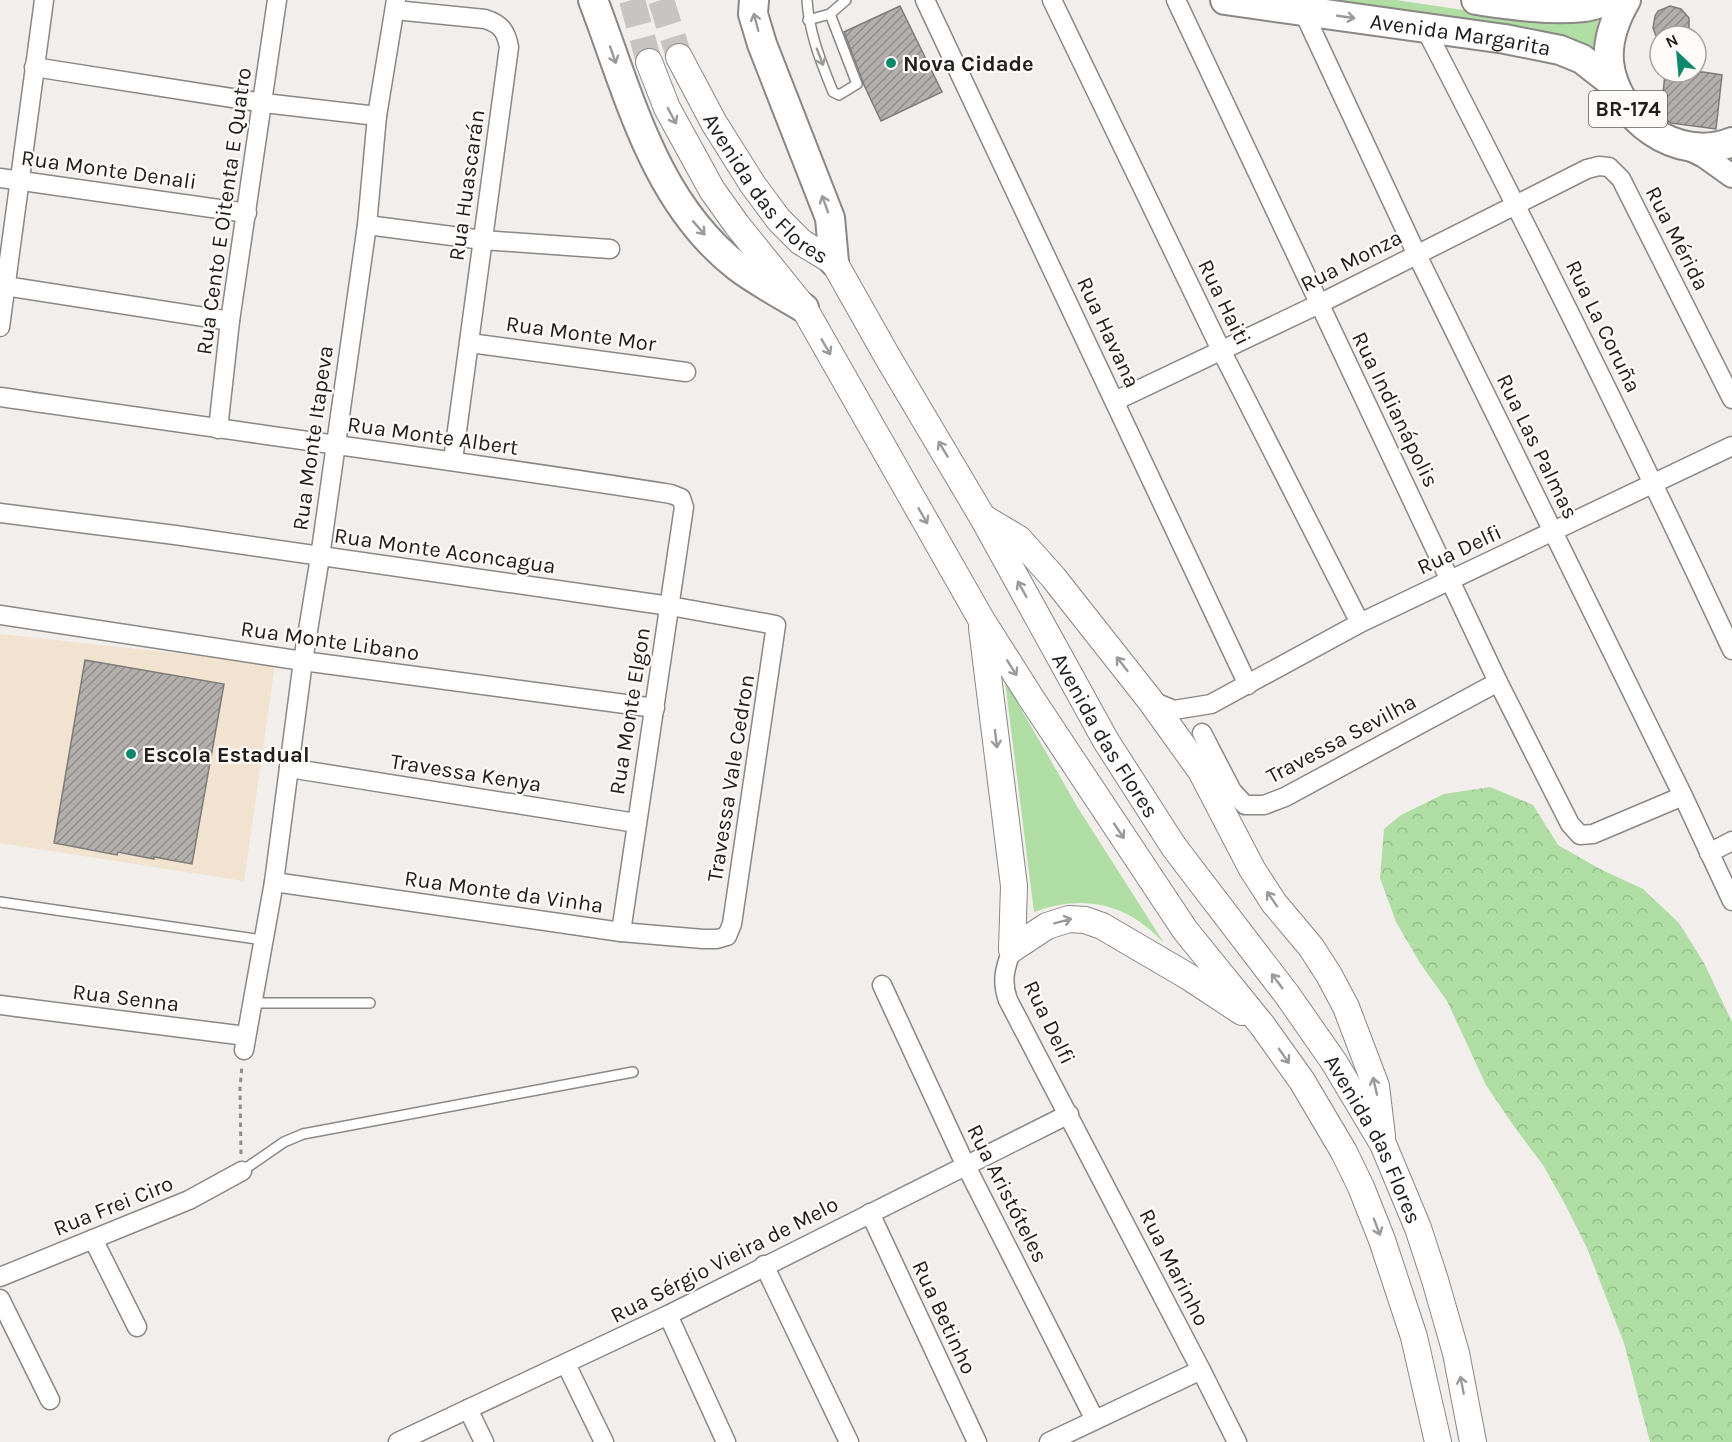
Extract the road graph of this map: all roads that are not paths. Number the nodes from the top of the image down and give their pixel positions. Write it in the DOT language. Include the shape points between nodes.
graph roads {
  1 [pos="44,0"];
  2 [pos="277,0"];
  3 [pos="593,0"];
  4 [pos="754,0"];
  5 [pos="807,0"];
  6 [pos="846,0"];
  7 [pos="925,0"];
  8 [pos="1052,0"];
  9 [pos="1176,0"];
  10 [pos="1225,0"];
  11 [pos="1476,0"];
  12 [pos="1611,0"];
  13 [pos="1626,0"];
  14 [pos="1509,1"];
  15 [pos="395,5"];
  16 [pos="1303,12"];
  17 [pos="830,14"];
  18 [pos="808,20"];
  19 [pos="1425,28"];
  20 [pos="679,57"];
  21 [pos="650,62"];
  22 [pos="34,67"];
  23 [pos="1614,84"];
  24 [pos="264,104"];
  25 [pos="377,116"];
  26 [pos="1732,142"];
  27 [pos="1679,144"];
  28 [pos="1609,167"];
  29 [pos="1732,176"];
  30 [pos="0,178"];
  31 [pos="19,181"];
  32 [pos="1517,206"];
  33 [pos="247,213"];
  34 [pos="367,225"];
  35 [pos="483,240"];
  36 [pos="610,249"];
  37 [pos="1417,255"];
  38 [pos="834,261"];
  39 [pos="5,286"];
  40 [pos="1319,304"];
  41 [pos="804,308"];
  42 [pos="230,321"];
  43 [pos="0,327"];
  44 [pos="470,343"];
  45 [pos="1221,350"];
  46 [pos="686,372"];
  47 [pos="0,397"];
  48 [pos="1732,399"];
  49 [pos="1115,401"];
  50 [pos="218,429"];
  51 [pos="334,446"];
  52 [pos="1732,446"];
  53 [pos="453,460"];
  54 [pos="1655,484"];
  55 [pos="681,498"];
  56 [pos="0,513"];
  57 [pos="983,518"];
  58 [pos="1553,530"];
  59 [pos="320,557"];
  60 [pos="1450,579"];
  61 [pos="670,606"];
  62 [pos="0,615"];
  63 [pos="981,619"];
  64 [pos="1360,623"];
  65 [pos="776,625"];
  66 [pos="1732,650"];
  67 [pos="303,661"];
  68 [pos="1498,682"];
  69 [pos="1248,685"];
  70 [pos="1150,700"];
  71 [pos="1211,704"];
  72 [pos="654,708"];
  73 [pos="1202,733"];
  74 [pos="289,768"];
  75 [pos="1201,771"];
  76 [pos="1683,796"];
  77 [pos="636,823"];
  78 [pos="1732,841"];
  79 [pos="1709,853"];
  80 [pos="274,882"];
  81 [pos="1732,901"];
  82 [pos="0,902"];
  83 [pos="621,932"];
  84 [pos="728,936"];
  85 [pos="263,940"];
  86 [pos="1012,949"];
  87 [pos="882,986"];
  88 [pos="252,1003"];
  89 [pos="370,1003"];
  90 [pos="0,1005"];
  91 [pos="1262,1025"];
  92 [pos="245,1043"];
  93 [pos="633,1072"];
  94 [pos="1069,1114"];
  95 [pos="1383,1144"];
  96 [pos="965,1164"];
  97 [pos="242,1171"];
  98 [pos="870,1213"];
  99 [pos="93,1239"];
  100 [pos="764,1265"];
  101 [pos="0,1277"];
  102 [pos="0,1299"];
  103 [pos="668,1315"];
  104 [pos="137,1327"];
  105 [pos="566,1365"];
  106 [pos="1202,1370"];
  107 [pos="50,1400"];
  108 [pos="468,1409"];
  109 [pos="1095,1420"];
  110 [pos="398,1442"];
  111 [pos="484,1442"];
  112 [pos="604,1442"];
  113 [pos="726,1442"];
  114 [pos="849,1442"];
  115 [pos="977,1442"];
  116 [pos="1049,1442"];
  117 [pos="1237,1442"];
  118 [pos="1438,1442"];
  119 [pos="1473,1442"];
  1 -- 22 [label="street"];
  2 -- 24 [label="street, Rua Cento E Oitenta E Quatro"];
  3 -- 41 [label="main road, one-way" via="640,130 680,202 711,242 738,267"];
  38 -- 4 [label="main road, one-way" via="830,218 762,44 753,14"];
  5 -- 18 [label="lane"];
  6 -- 17 [label="lane"];
  7 -- 49 [label="street, Rua Havana"];
  8 -- 45 [label="street, Rua Haiti"];
  9 -- 40 [label="street, Rua Indianápolis"];
  10 -- 16 [label="main road, Avenida Margarita"];
  11 -- 14 [label="main road, Avenida Margarita"];
  12 -- 14 [label="main road, Avenida Margarita" via="1584,7"];
  13 -- 23 [label="main road, BR-174" via="1611,38 1609,62"];
  15 -- 25 [label="street, Rua Monte Itapeva"];
  15 -- 35 [label="street, Rua Huascarán" via="485,19 503,28 507,37 509,47"];
  16 -- 19 [label="main road, Avenida Margarita, one-way"];
  16 -- 37 [label="street, Rua Las Palmas"];
  17 -- 18 [label="lane"];
  18 -- 17 [label="lane, one-way" via="833,92 839,95 857,84"];
  19 -- 23 [label="main road, Avenida Margarita" via="1560,50 1582,59"];
  19 -- 32 [label="street, Rua La Coruña"];
  20 -- 38 [label="main road, Avenida das Flores" via="714,123 778,220 801,242"];
  21 -- 41 [label="main road, Avenida das Flores, one-way" via="667,108 712,190"];
  22 -- 24 [label="street"];
  22 -- 31 [label="street"];
  23 -- 27 [label="main road, BR-174" via="1624,105 1639,122"];
  24 -- 25 [label="street"];
  24 -- 33 [label="street, Rua Cento E Oitenta E Quatro"];
  25 -- 34 [label="street, Rua Monte Itapeva"];
  26 -- 27 [label="main road, BR-174" via="1703,147"];
  27 -- 29 [label="street"];
  28 -- 32 [label="street, Rua Monza" via="1587,169"];
  28 -- 48 [label="street, Rua Mérida" via="1621,178"];
  30 -- 31 [label="street, Rua Monte Denali"];
  31 -- 33 [label="street, Rua Monte Denali"];
  31 -- 39 [label="street"];
  32 -- 37 [label="street, Rua Monza"];
  32 -- 54 [label="street, Rua La Coruña"];
  33 -- 42 [label="street, Rua Cento E Oitenta E Quatro"];
  34 -- 35 [label="street"];
  34 -- 51 [label="street, Rua Monte Itapeva"];
  35 -- 36 [label="street"];
  35 -- 44 [label="street, Rua Huascarán"];
  37 -- 40 [label="street, Rua Monza"];
  37 -- 58 [label="street, Rua Las Palmas"];
  57 -- 38 [label="main road, Avenida das Flores, one-way"];
  39 -- 42 [label="street"];
  39 -- 43 [label="street"];
  40 -- 45 [label="street, Rua Monza"];
  40 -- 60 [label="street, Rua Indianápolis"];
  41 -- 63 [label="main road, Avenida das Flores, one-way"];
  42 -- 50 [label="street, Rua Cento E Oitenta E Quatro"];
  44 -- 46 [label="street, Rua Monte Mor"];
  44 -- 53 [label="street, Rua Huascarán"];
  45 -- 49 [label="street, Rua Monza"];
  45 -- 64 [label="street, Rua Haiti"];
  47 -- 50 [label="street, Rua Monte Albert"];
  49 -- 69 [label="street, Rua Havana"];
  50 -- 51 [label="street, Rua Monte Albert"];
  51 -- 53 [label="street, Rua Monte Albert"];
  51 -- 59 [label="street, Rua Monte Itapeva"];
  52 -- 54 [label="street, Rua Delfi"];
  53 -- 55 [label="street, Rua Monte Albert"];
  54 -- 58 [label="street, Rua Delfi"];
  54 -- 66 [label="street, Rua La Coruña"];
  55 -- 61 [label="street, Rua Monte Elgon" via="684,507"];
  56 -- 59 [label="street, Rua Monte Aconcagua"];
  70 -- 57 [label="main road, one-way" via="1019,539"];
  95 -- 57 [label="main road, Avenida das Flores, one-way" via="1334,1062 1174,847 1106,741"];
  58 -- 60 [label="street, Rua Delfi"];
  58 -- 76 [label="street, Rua Las Palmas"];
  59 -- 61 [label="street, Rua Monte Aconcagua"];
  59 -- 67 [label="street, Rua Monte Itapeva"];
  60 -- 64 [label="street, Rua Delfi"];
  60 -- 68 [label="street, Rua Indianápolis"];
  61 -- 65 [label="street, Rua Monte Aconcagua"];
  61 -- 72 [label="street, Rua Monte Elgon"];
  62 -- 67 [label="street, Rua Monte Libano"];
  63 -- 86 [label="main road, one-way" via="1011,857"];
  63 -- 91 [label="main road, Avenida das Flores, one-way" via="1185,930"];
  64 -- 69 [label="street, Rua Delfi"];
  65 -- 84 [label="street, Travessa Vale Cedron"];
  67 -- 72 [label="street, Rua Monte Libano"];
  67 -- 74 [label="street, Rua Monte Itapeva"];
  68 -- 73 [label="street, Travessa Sevilha" via="1264,805 1245,805 1237,797"];
  68 -- 76 [label="street, Rua Indianápolis" via="1570,824 1580,835 1593,834"];
  69 -- 71 [label="street, Rua Delfi"];
  70 -- 71 [label="street, Rua Delfi" via="1174,710"];
  70 -- 75 [label="main road"];
  71 -- 73 [label="street"];
  72 -- 77 [label="street, Rua Monte Elgon"];
  73 -- 75 [label="street"];
  74 -- 77 [label="street, Travessa Kenya"];
  74 -- 80 [label="street, Rua Monte Itapeva"];
  95 -- 75 [label="main road, one-way" via="1376,1086 1346,1007 1311,947 1252,869"];
  76 -- 79 [label="street, Rua Las Palmas"];
  77 -- 83 [label="street, Rua Monte Elgon"];
  78 -- 79 [label="street"];
  79 -- 81 [label="street, Rua Las Palmas"];
  80 -- 83 [label="street, Rua Monte da Vinha"];
  80 -- 85 [label="street, Rua Monte Itapeva"];
  82 -- 85 [label="lane"];
  83 -- 84 [label="street, Rua Monte da Vinha" via="704,939"];
  85 -- 88 [label="street, Rua Monte Itapeva"];
  86 -- 91 [label="main road, one-way" via="1047,926 1069,919 1085,920 1189,977"];
  86 -- 94 [label="street, Rua Delfi" via="1004,973 1005,991"];
  87 -- 96 [label="street, Rua Aristóteles"];
  88 -- 89 [label="lane"];
  88 -- 92 [label="street, Rua Monte Itapeva"];
  90 -- 92 [label="street, Rua Senna"];
  91 -- 118 [label="main road, Avenida das Flores, one-way" via="1302,1081 1362,1187 1414,1337"];
  93 -- 97 [label="lane" via="303,1134 284,1142"];
  94 -- 96 [label="street, Rua Sérgio Vieira de Melo"];
  94 -- 106 [label="street, Rua Marinho"];
  119 -- 95 [label="main road, Avenida das Flores, one-way" via="1456,1353 1435,1280"];
  96 -- 98 [label="street, Rua Sérgio Vieira de Melo"];
  96 -- 109 [label="street, Rua Aristóteles"];
  97 -- 99 [label="street, Rua Frei Ciro" via="189,1200"];
  98 -- 100 [label="street, Rua Sérgio Vieira de Melo"];
  98 -- 115 [label="street, Rua Betinho"];
  99 -- 101 [label="street, Rua Frei Ciro"];
  99 -- 104 [label="street"];
  100 -- 103 [label="street, Rua Sérgio Vieira de Melo"];
  100 -- 114 [label="street"];
  102 -- 107 [label="street"];
  103 -- 105 [label="street, Rua Sérgio Vieira de Melo"];
  103 -- 113 [label="street"];
  105 -- 108 [label="street, Rua Sérgio Vieira de Melo"];
  105 -- 112 [label="street"];
  106 -- 109 [label="street"];
  106 -- 117 [label="street, Rua Marinho"];
  108 -- 110 [label="street, Rua Sérgio Vieira de Melo"];
  108 -- 111 [label="street"];
  109 -- 116 [label="street"];
}
